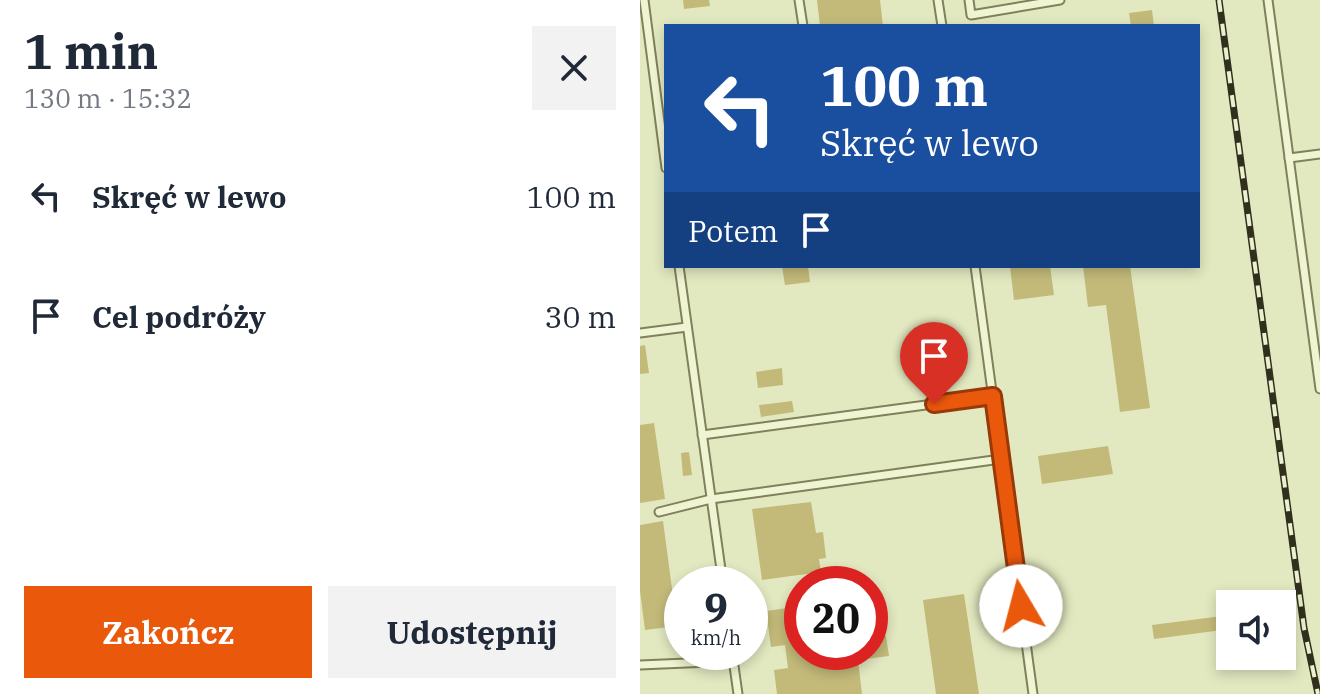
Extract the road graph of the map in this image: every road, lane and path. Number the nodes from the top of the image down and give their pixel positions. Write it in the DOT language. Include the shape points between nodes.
graph roads {
  1 [pos="644,0"];
  2 [pos="799,0"];
  3 [pos="938,0"];
  4 [pos="969,0"];
  5 [pos="1060,0"];
  6 [pos="1268,0"];
  7 [pos="803,24"];
  8 [pos="942,24"];
  9 [pos="664,132"];
  10 [pos="1320,154"];
  11 [pos="1289,158"];
  12 [pos="679,268"];
  13 [pos="975,268"];
  14 [pos="687,327"];
  15 [pos="640,333"];
  16 [pos="1320,389"];
  17 [pos="993,396"];
  18 [pos="702,435"];
  19 [pos="1001,459"];
  20 [pos="711,499"];
  21 [pos="659,512"];
  22 [pos="720,566"];
  23 [pos="664,663"];
  24 [pos="640,665"];
  25 [pos="735,670"];
  26 [pos="738,694"];
  27 [pos="1033,694"];
  1 -- 9 [label="lane"];
  2 -- 7 [label="lane"];
  3 -- 8 [label="lane"];
  4 -- 5 [label="lane" via="971,15"];
  6 -- 11 [label="lane"];
  10 -- 11 [label="lane"];
  11 -- 16 [label="lane"];
  12 -- 14 [label="lane"];
  13 -- 17 [label="lane"];
  14 -- 15 [label="lane"];
  14 -- 18 [label="lane"];
  17 -- 18 [label="lane"];
  17 -- 19 [label="lane"];
  18 -- 20 [label="lane"];
  19 -- 20 [label="lane"];
  19 -- 27 [label="lane"];
  20 -- 21 [label="lane"];
  20 -- 22 [label="lane"];
  23 -- 24 [label="lane"];
  25 -- 26 [label="lane"];
}
